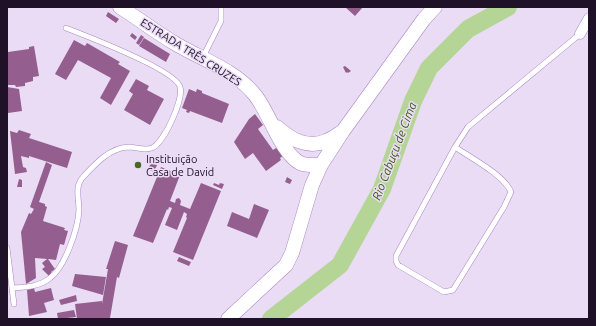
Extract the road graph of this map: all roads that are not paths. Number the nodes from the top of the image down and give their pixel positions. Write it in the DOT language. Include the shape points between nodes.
graph roads {
  1 [pos="120,7"];
  2 [pos="221,7"];
  3 [pos="435,7"];
  4 [pos="589,18"];
  5 [pos="66,28"];
  6 [pos="580,34"];
  7 [pos="203,58"];
  8 [pos="271,121"];
  9 [pos="343,131"];
  10 [pos="455,147"];
  11 [pos="321,165"];
  12 [pos="7,248"];
  13 [pos="12,288"];
  14 [pos="14,304"];
  15 [pos="228,319"];
  1 -- 7 [label="main road, ESTRADA TRÊS CRUZES" via="176,44"];
  2 -- 7 [label="lane" via="221,21"];
  3 -- 9 [label="main road, ESTRADA TRÊS CRUZES"];
  4 -- 6 [label="street"];
  5 -- 13 [label="lane" via="142,60 176,80 180,86 180,97 170,124 158,144 145,149 119,148 98,160 82,178 78,187 78,223 65,257 50,278 27,287"];
  6 -- 10 [label="lane" via="468,127"];
  7 -- 8 [label="main road, ESTRADA TRÊS CRUZES" via="242,82 256,95"];
  8 -- 9 [label="main road, ESTRADA TRÊS CRUZES" via="284,134 306,144 326,142"];
  8 -- 11 [label="main road, ESTRADA TRÊS CRUZES" via="294,158 306,164"];
  9 -- 11 [label="main road, ESTRADA TRÊS CRUZES"];
  10 -- 10 [label="lane" via="498,176 508,185 511,192 453,290 444,292 398,265 396,256"];
  11 -- 15 [label="main road, ESTRADA TRÊS CRUZES" via="286,265"];
  12 -- 13 [label="lane"];
  13 -- 14 [label="lane"];
}
